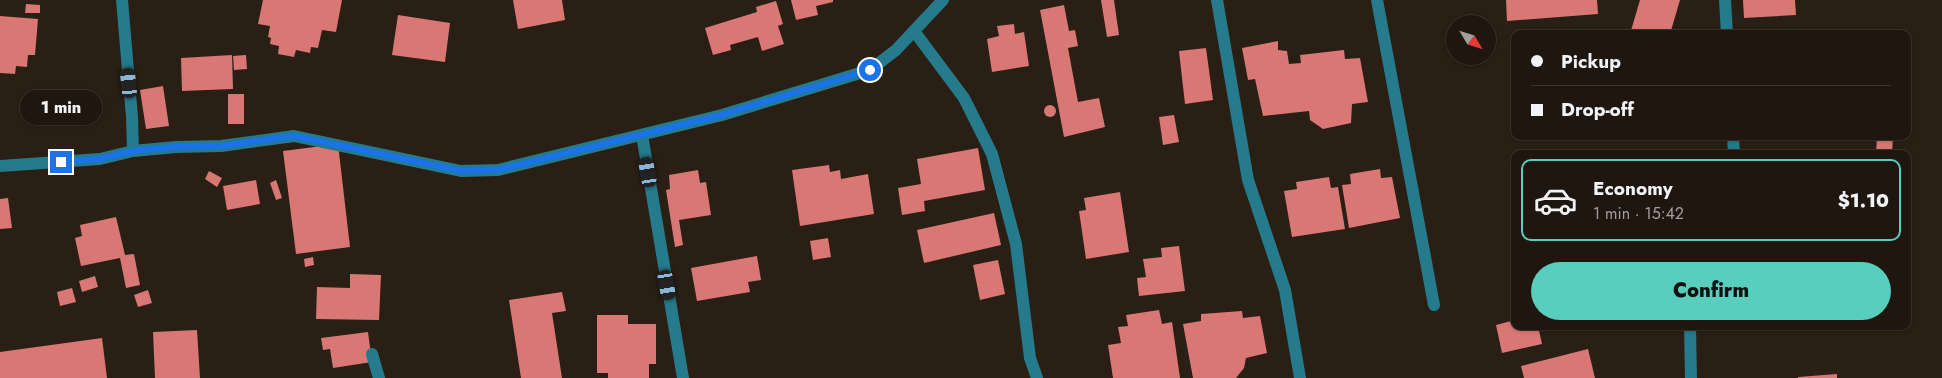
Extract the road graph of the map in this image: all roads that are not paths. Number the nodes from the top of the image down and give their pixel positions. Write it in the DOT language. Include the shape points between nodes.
graph roads {
  1 [pos="122,0"];
  2 [pos="1217,0"];
  3 [pos="1377,0"];
  4 [pos="1725,0"];
  5 [pos="936,2"];
  6 [pos="1727,30"];
  7 [pos="914,31"];
  8 [pos="642,135"];
  9 [pos="133,151"];
  10 [pos="0,166"];
  11 [pos="1434,305"];
  12 [pos="1690,330"];
  13 [pos="372,354"];
  14 [pos="379,378"];
  15 [pos="682,378"];
  16 [pos="1037,378"];
  17 [pos="1300,378"];
  18 [pos="1691,378"];
  1 -- 9 [label="street"];
  2 -- 17 [label="street" via="1248,180 1285,290"];
  3 -- 11 [label="street"];
  4 -- 6 [label="street"];
  5 -- 7 [label="street"];
  7 -- 8 [label="street" via="870,70 722,115"];
  7 -- 16 [label="street" via="964,98 992,154 1016,244 1030,358"];
  8 -- 9 [label="street" via="498,170 461,171 294,136 221,146"];
  8 -- 15 [label="street"];
  9 -- 10 [label="street" via="100,159"];
  12 -- 18 [label="street"];
  13 -- 14 [label="street"];
}
